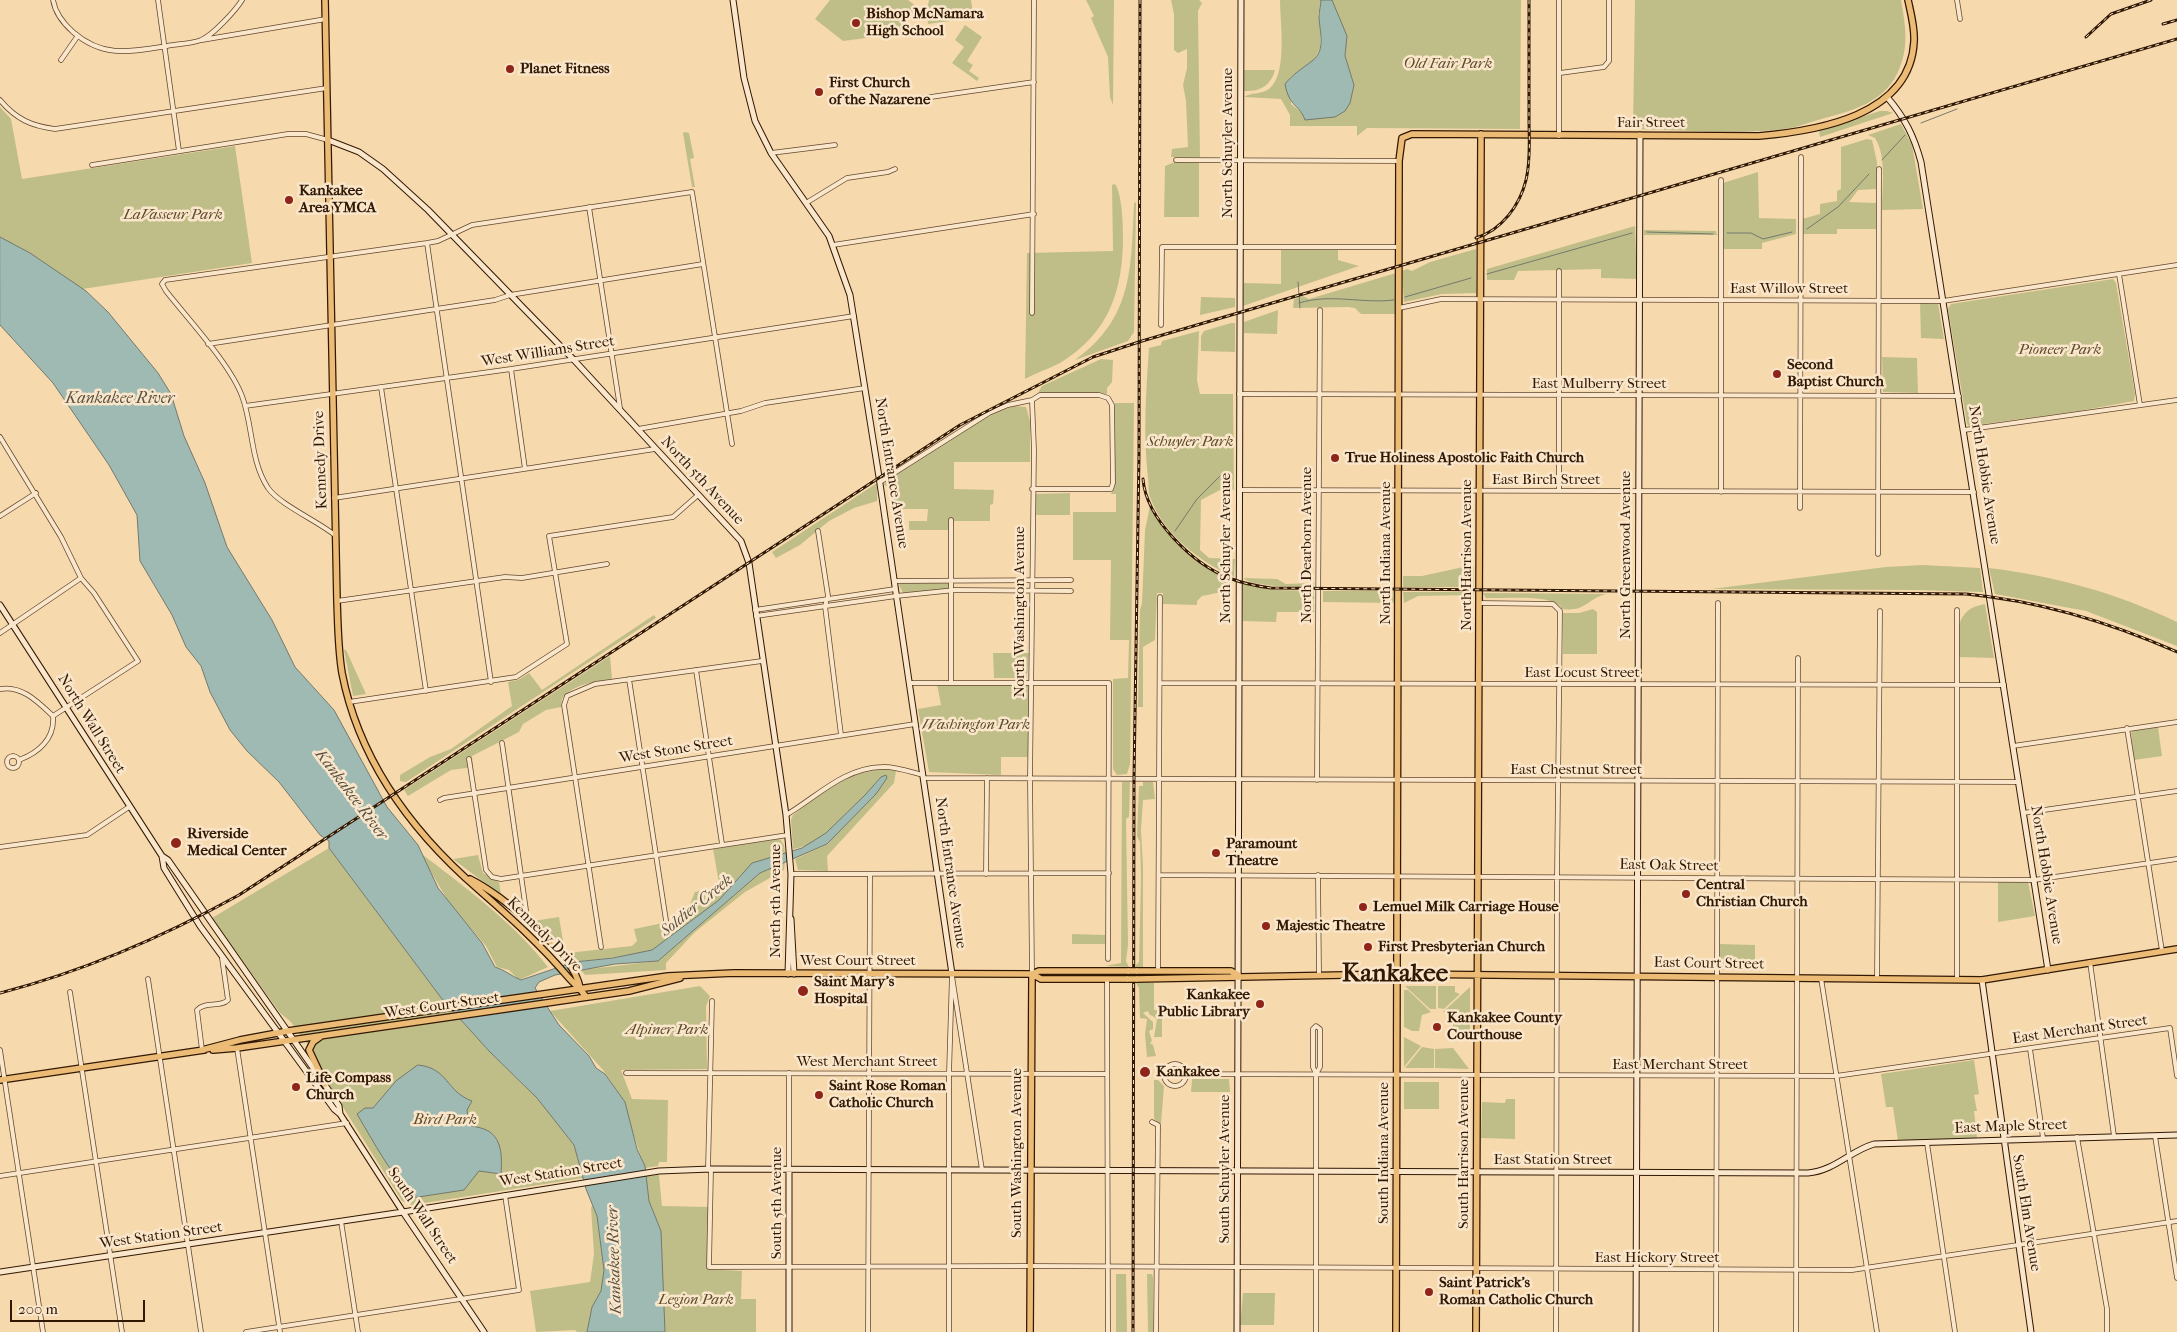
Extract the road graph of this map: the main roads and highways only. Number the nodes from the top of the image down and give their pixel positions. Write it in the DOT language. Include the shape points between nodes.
graph roads {
  1 [pos="325,0"];
  2 [pos="733,0"];
  3 [pos="1241,0"];
  4 [pos="1908,0"];
  5 [pos="1888,97"];
  6 [pos="1481,134"];
  7 [pos="1407,135"];
  8 [pos="1640,135"];
  9 [pos="328,140"];
  10 [pos="0,605"];
  11 [pos="162,856"];
  12 [pos="468,878"];
  13 [pos="2177,949"];
  14 [pos="2048,970"];
  15 [pos="1129,971"];
  16 [pos="792,974"];
  17 [pos="952,974"];
  18 [pos="1032,974"];
  19 [pos="1397,974"];
  20 [pos="1238,975"];
  21 [pos="1478,975"];
  22 [pos="685,976"];
  23 [pos="1637,976"];
  24 [pos="1128,978"];
  25 [pos="1982,980"];
  26 [pos="580,988"];
  27 [pos="586,997"];
  28 [pos="288,1031"];
  29 [pos="278,1033"];
  30 [pos="321,1036"];
  31 [pos="294,1039"];
  32 [pos="284,1040"];
  33 [pos="202,1050"];
  34 [pos="2,1080"];
  35 [pos="325,1084"];
  36 [pos="340,1114"];
  37 [pos="2177,1135"];
  38 [pos="2006,1140"];
  39 [pos="1849,1155"];
  40 [pos="789,1169"];
  41 [pos="1030,1170"];
  42 [pos="1132,1171"];
  43 [pos="1237,1171"];
  44 [pos="1396,1172"];
  45 [pos="1477,1172"];
  46 [pos="1637,1173"];
  47 [pos="403,1212"];
  48 [pos="0,1272"];
  49 [pos="484,1332"];
  50 [pos="789,1332"];
  51 [pos="1030,1332"];
  52 [pos="1236,1332"];
  53 [pos="1396,1332"];
  54 [pos="1476,1332"];
  55 [pos="1636,1332"];
  56 [pos="2031,1332"];
  1 -- 9 [label="main road, Kennedy Drive"];
  2 -- 17 [label="main road, North Entrance Avenue" via="744,78 755,121 771,153 833,245 854,316"];
  3 -- 20 [label="main road, North Schuyler Avenue"];
  4 -- 5 [label="main road" via="1914,33 1911,59"];
  5 -- 8 [label="main road, Fair Street" via="1871,109 1849,118 1796,133 1759,136"];
  5 -- 14 [label="main road, North Hobbie Avenue" via="1914,135 1921,162"];
  6 -- 7 [label="main road, Fair Street"];
  6 -- 8 [label="main road, Fair Street"];
  6 -- 21 [label="main road, North Harrison Avenue"];
  7 -- 19 [label="main road, North Indiana Avenue" via="1400,144 1399,161"];
  8 -- 23 [label="main road, North Greenwood Avenue"];
  9 -- 12 [label="main road, Kennedy Drive" via="338,647 349,702 375,766 397,803 442,856"];
  9 -- 16 [label="main road, North 5th Avenue" via="359,152 383,169 450,234 620,408 741,541 749,563 786,815 791,874"];
  10 -- 11 [label="main road, North Wall Street"];
  11 -- 28 [label="main road, North Wall Street" via="168,860"];
  11 -- 29 [label="main road, North Wall Street" via="164,868 200,926"];
  12 -- 26 [label="main road, Kennedy Drive" via="549,954"];
  12 -- 26 [label="main road, Kennedy Drive" via="517,911 560,952 579,980"];
  13 -- 14 [label="main road, East Court Street"];
  14 -- 25 [label="main road, East Court Street"];
  15 -- 18 [label="main road, West Court Street" via="1039,971"];
  15 -- 20 [label="main road, East Court Street, bridge" via="1231,971"];
  16 -- 17 [label="main road, West Court Street"];
  16 -- 22 [label="main road, West Court Street"];
  17 -- 18 [label="main road, West Court Street"];
  18 -- 24 [label="main road, West Court Street" via="1041,979"];
  18 -- 41 [label="main road, South Washington Avenue"];
  19 -- 20 [label="main road, East Court Street"];
  19 -- 21 [label="main road, East Court Street"];
  19 -- 44 [label="main road, South Indiana Avenue"];
  20 -- 24 [label="main road, East Court Street, bridge" via="1230,978"];
  20 -- 43 [label="main road, South Schuyler Avenue"];
  21 -- 23 [label="main road, East Court Street"];
  21 -- 45 [label="main road, South Harrison Avenue"];
  22 -- 26 [label="main road, West Court Street"];
  22 -- 27 [label="main road, West Court Street" via="629,991"];
  23 -- 25 [label="main road, East Court Street"];
  23 -- 46 [label="main road, North Greenwood Avenue"];
  25 -- 38 [label="main road, South Elm Avenue"];
  26 -- 27 [label="main road, Kennedy Drive"];
  26 -- 28 [label="main road, West Court Street"];
  27 -- 30 [label="main road, West Court Street"];
  28 -- 29 [label="main road, West Court Street"];
  28 -- 31 [label="main road, North Wall Street"];
  29 -- 32 [label="main road, North Wall Street"];
  29 -- 33 [label="main road, West Court Street"];
  30 -- 31 [label="main road, West Court Street"];
  30 -- 35 [label="main road" via="309,1050"];
  31 -- 32 [label="main road, West Court Street"];
  31 -- 35 [label="main road, South Wall Street"];
  32 -- 33 [label="main road, West Court Street"];
  32 -- 36 [label="main road, South Wall Street"];
  33 -- 34 [label="main road, West Court Street"];
  35 -- 36 [label="main road, South Wall Street" via="339,1106"];
  36 -- 47 [label="main road, South Wall Street"];
  37 -- 38 [label="main road, East Maple Street"];
  38 -- 39 [label="main road, East Maple Street" via="1874,1144"];
  38 -- 56 [label="main road, South Elm Avenue" via="2004,1150"];
  39 -- 46 [label="main road, East Station Street" via="1824,1170 1797,1173"];
  40 -- 41 [label="main road, West Station Street"];
  40 -- 47 [label="main road, West Station Street" via="660,1171"];
  40 -- 50 [label="main road, South 5th Avenue"];
  41 -- 42 [label="main road, West Station Street"];
  41 -- 51 [label="main road, South Washington Avenue"];
  42 -- 43 [label="main road, East Station Street"];
  43 -- 44 [label="main road, East Station Street"];
  43 -- 52 [label="main road, South Schuyler Avenue"];
  44 -- 45 [label="main road, East Station Street"];
  44 -- 53 [label="main road, South Indiana Avenue"];
  45 -- 46 [label="main road, East Station Street"];
  45 -- 54 [label="main road, South Harrison Avenue"];
  46 -- 55 [label="main road, North Greenwood Avenue"];
  47 -- 48 [label="main road, West Station Street"];
  47 -- 49 [label="main road, South Wall Street"];
}
